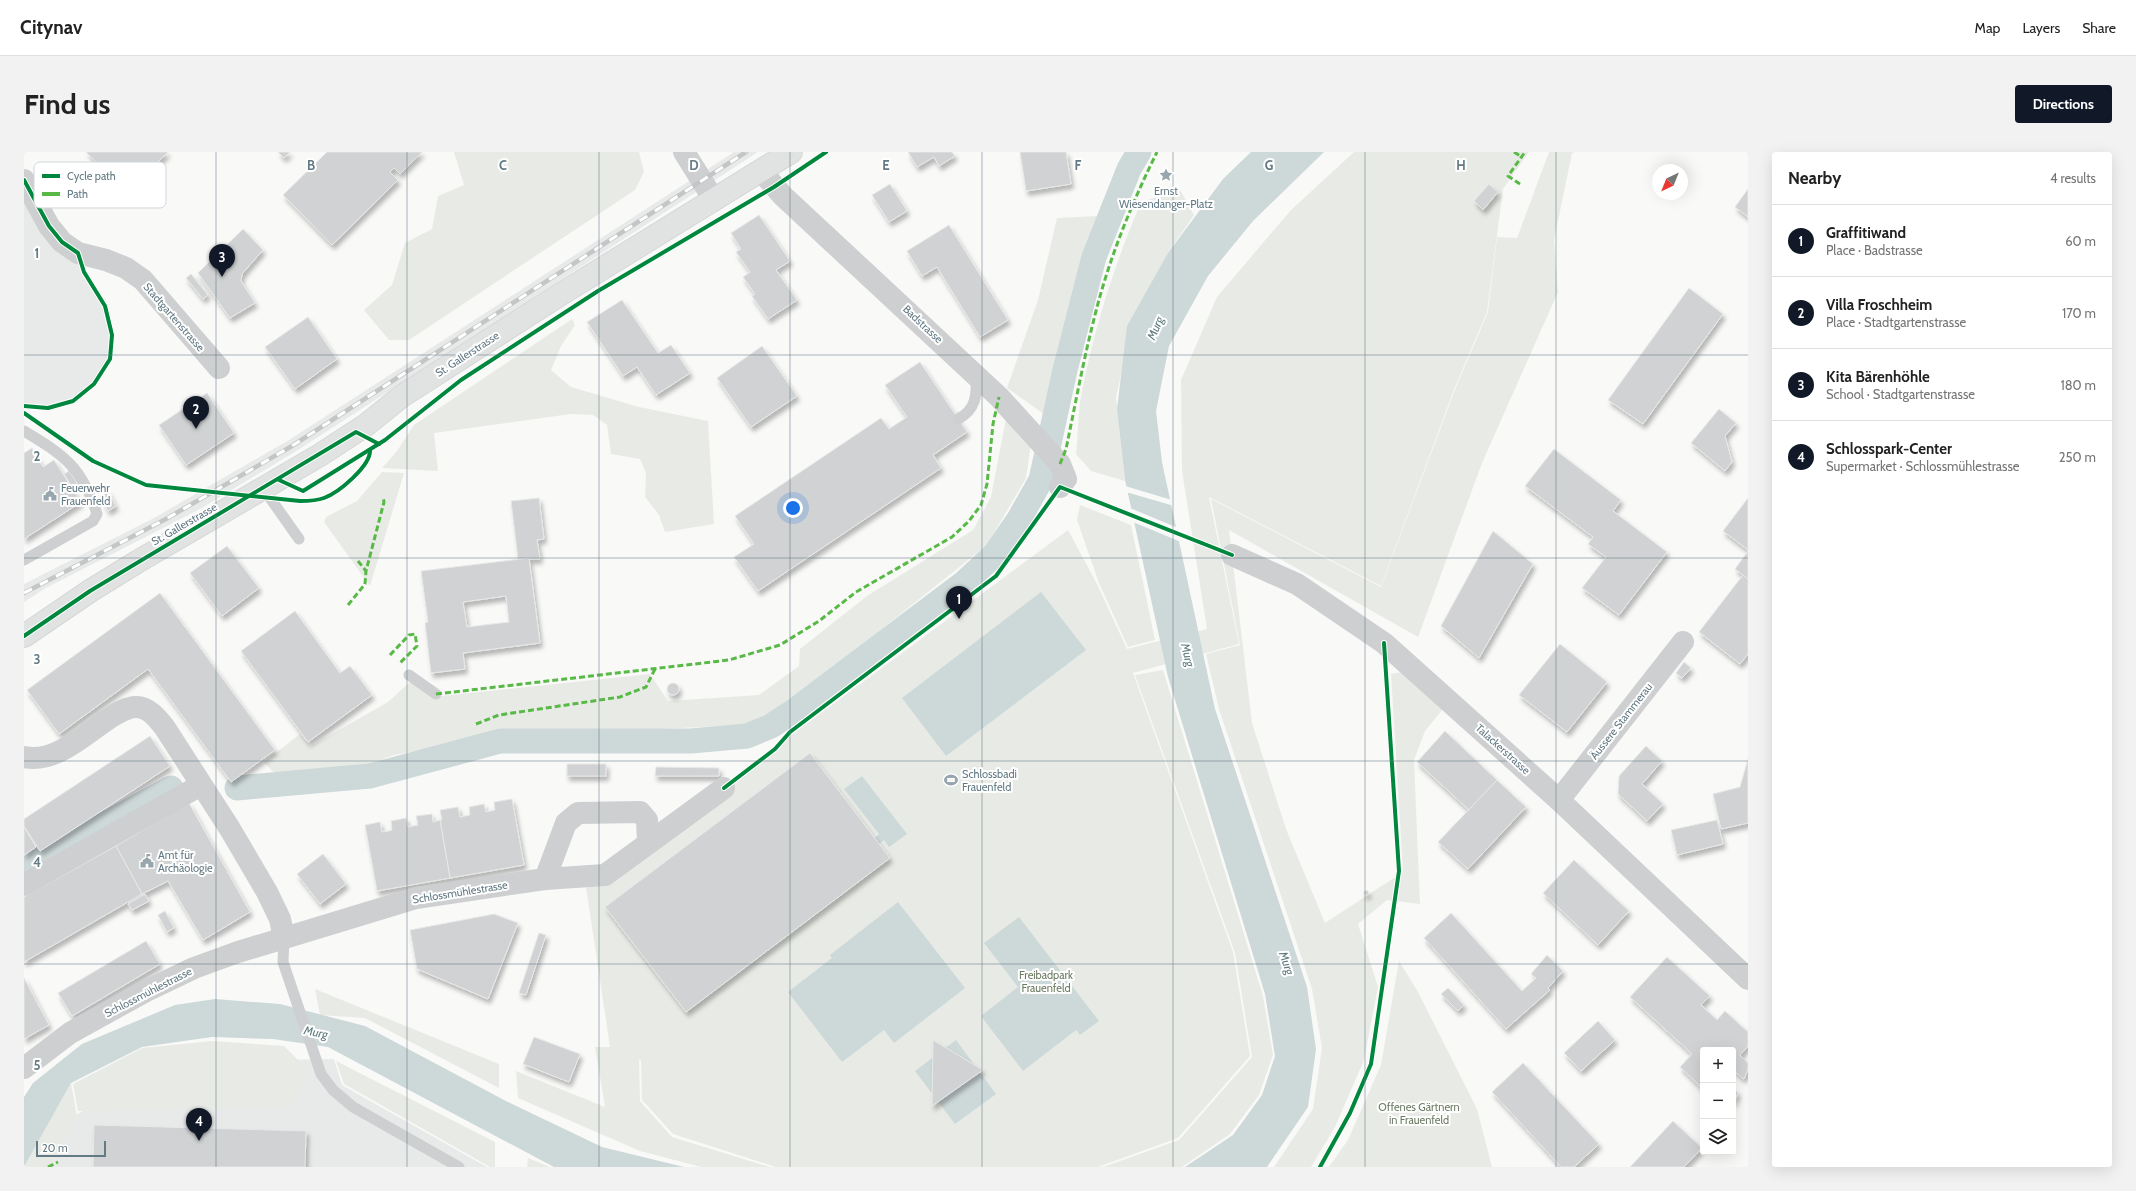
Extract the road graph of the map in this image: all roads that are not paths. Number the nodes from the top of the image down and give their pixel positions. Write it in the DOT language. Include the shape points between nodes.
graph roads {
  1 [pos="684,152"];
  2 [pos="791,152"];
  3 [pos="762,172"];
  4 [pos="24,180"];
  5 [pos="34,198"];
  6 [pos="714,200"];
  7 [pos="39,208"];
  8 [pos="219,368"];
  9 [pos="976,374"];
  10 [pos="958,419"];
  11 [pos="24,431"];
  12 [pos="1060,487"];
  13 [pos="263,488"];
  14 [pos="299,539"];
  15 [pos="1232,555"];
  16 [pos="24,560"];
  17 [pos="24,636"];
  18 [pos="1683,642"];
  19 [pos="409,675"];
  20 [pos="436,694"];
  21 [pos="24,757"];
  22 [pos="201,785"];
  23 [pos="724,788"];
  24 [pos="1559,800"];
  25 [pos="648,843"];
  26 [pos="545,879"];
  27 [pos="24,885"];
  28 [pos="284,938"];
  29 [pos="1748,979"];
  30 [pos="24,1068"];
  31 [pos="459,1167"];
  1 -- 6 [label="street"];
  2 -- 3 [label="main road, St. Gallerstrasse"];
  3 -- 6 [label="main road, St. Gallerstrasse"];
  3 -- 9 [label="street, Badstrasse" via="782,196"];
  4 -- 5 [label="street, Stadtgartenstrasse"];
  6 -- 13 [label="main road, St. Gallerstrasse" via="541,307 402,396 356,432"];
  7 -- 8 [label="street, Stadtgartenstrasse" via="62,242 78,253 126,268 143,280"];
  9 -- 10 [label="lane" via="977,394 973,406 968,413"];
  9 -- 12 [label="street, Badstrasse" via="1060,464 1066,479"];
  11 -- 16 [label="lane" via="68,460 90,491 97,514 93,521"];
  13 -- 14 [label="lane"];
  13 -- 17 [label="main road, St. Gallerstrasse" via="90,591"];
  15 -- 24 [label="street, Talackerstrasse" via="1297,584 1384,643"];
  18 -- 24 [label="street, Äussere Stammerau"];
  19 -- 20 [label="lane"];
  21 -- 22 [label="street" via="40,758 55,753 117,714 136,707 146,710 161,723"];
  22 -- 27 [label="street"];
  22 -- 28 [label="street" via="267,892 280,920"];
  23 -- 25 [label="street, Schlossmühlestrasse"];
  24 -- 29 [label="street, Talackerstrasse"];
  25 -- 26 [label="street, Schlossmühlestrasse" via="605,875"];
  25 -- 26 [label="street" via="647,820 640,812 578,813 566,823"];
  26 -- 28 [label="street, Schlossmühlestrasse" via="416,898"];
  28 -- 30 [label="street, Schlossmühlestrasse" via="194,968 146,991 70,1033"];
  28 -- 31 [label="lane" via="283,962 321,1074 333,1090 353,1107"];
}
